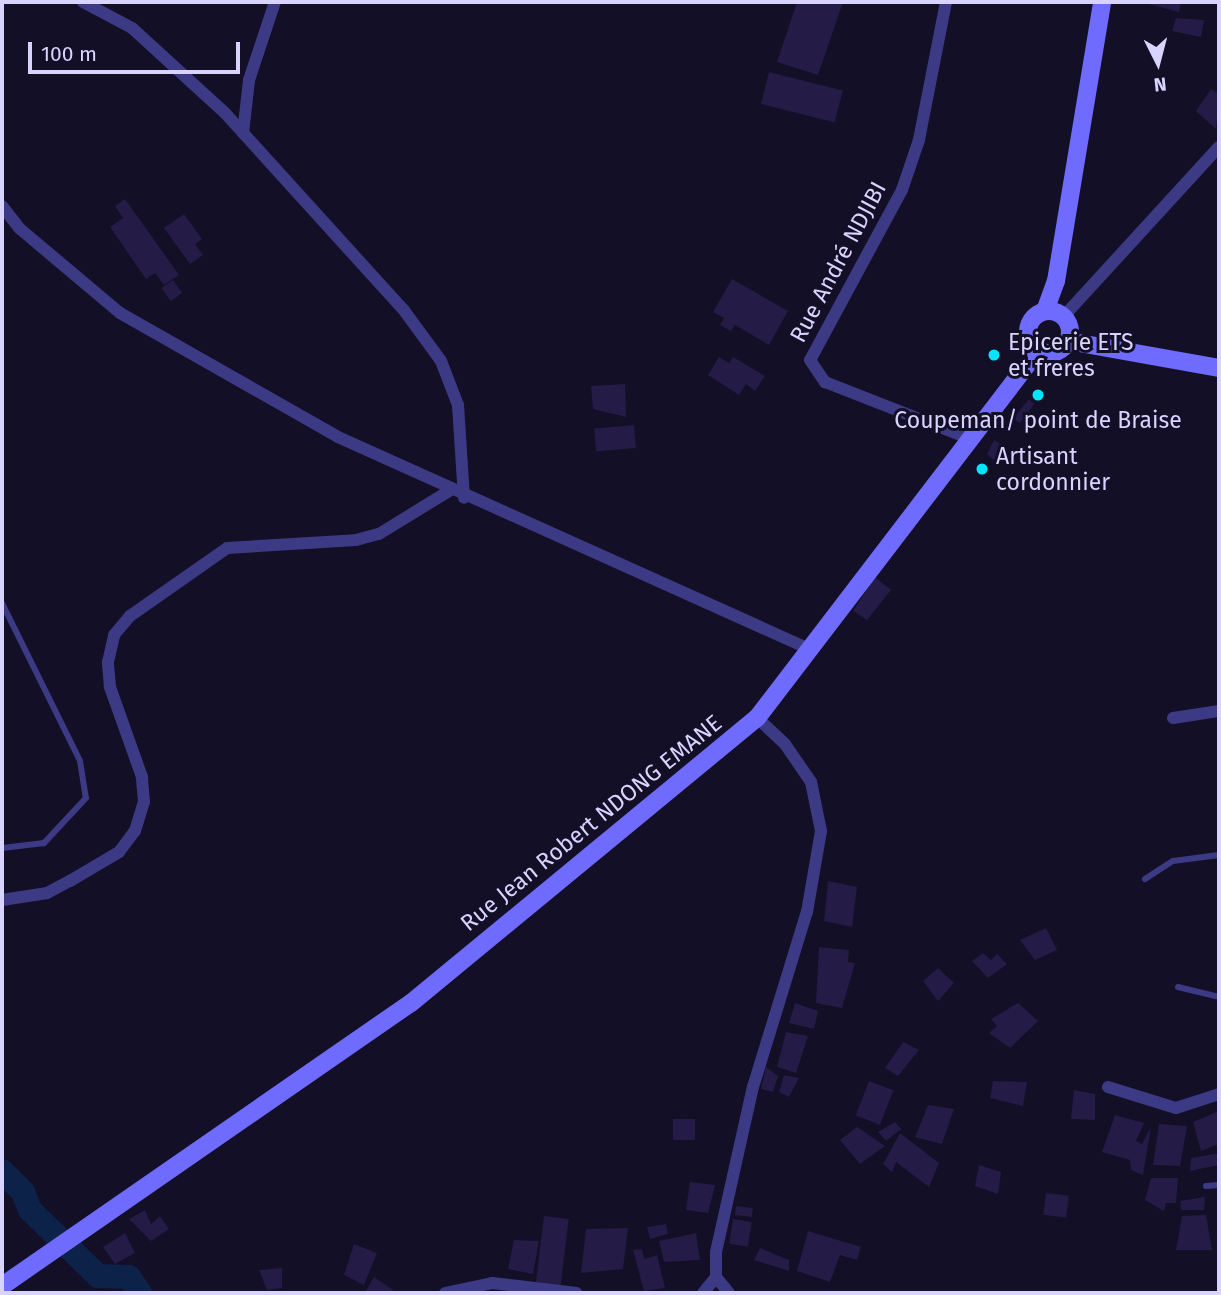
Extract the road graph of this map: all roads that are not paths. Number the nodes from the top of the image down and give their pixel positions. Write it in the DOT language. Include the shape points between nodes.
graph roads {
  1 [pos="83,2"];
  2 [pos="275,2"];
  3 [pos="946,2"];
  4 [pos="1102,2"];
  5 [pos="243,133"];
  6 [pos="1219,147"];
  7 [pos="2,206"];
  8 [pos="1045,311"];
  9 [pos="1063,316"];
  10 [pos="1068,341"];
  11 [pos="1038,350"];
  12 [pos="1219,368"];
  13 [pos="973,440"];
  14 [pos="449,491"];
  15 [pos="464,498"];
  16 [pos="2,603"];
  17 [pos="807,648"];
  18 [pos="1219,710"];
  19 [pos="757,718"];
  20 [pos="1173,718"];
  21 [pos="2,848"];
  22 [pos="1219,855"];
  23 [pos="1145,880"];
  24 [pos="2,900"];
  25 [pos="1178,987"];
  26 [pos="1219,997"];
  27 [pos="1108,1087"];
  28 [pos="1219,1094"];
  29 [pos="1219,1185"];
  30 [pos="1206,1186"];
  31 [pos="716,1277"];
  32 [pos="2,1286"];
  33 [pos="445,1293"];
  34 [pos="576,1293"];
  35 [pos="703,1293"];
  36 [pos="729,1293"];
  1 -- 5 [label="street" via="132,28"];
  2 -- 5 [label="street" via="249,80"];
  3 -- 13 [label="street, Rue André NDJIBI" via="922,128 902,190 810,359 825,382"];
  4 -- 8 [label="street" via="1056,281"];
  5 -- 15 [label="street" via="403,309 441,361 458,405"];
  6 -- 9 [label="street"];
  7 -- 14 [label="street" via="19,228 120,313 338,437"];
  8 -- 9 [label="street"];
  8 -- 11 [label="street" via="1028,325"];
  9 -- 10 [label="street"];
  10 -- 11 [label="street" via="1052,353"];
  10 -- 12 [label="street"];
  11 -- 13 [label="street, Rue Jean Robert NDONG EMANE"];
  13 -- 17 [label="street, Rue Jean Robert NDONG EMANE"];
  14 -- 15 [label="street"];
  14 -- 24 [label="street" via="379,534 356,540 227,548 130,616 114,635 108,663 110,687 142,776 144,802 135,831 118,852 59,887"];
  15 -- 17 [label="street"];
  16 -- 21 [label="lane" via="80,761 86,798 44,843"];
  17 -- 19 [label="street, Rue Jean Robert NDONG EMANE"];
  18 -- 20 [label="street"];
  19 -- 31 [label="street" via="785,744 811,782 821,831 807,912 753,1087 716,1252"];
  19 -- 32 [label="street, Rue Jean Robert NDONG EMANE" via="411,1003"];
  22 -- 23 [label="lane" via="1173,861"];
  25 -- 26 [label="lane"];
  27 -- 28 [label="street" via="1175,1108"];
  29 -- 30 [label="lane"];
  31 -- 35 [label="street"];
  31 -- 36 [label="street"];
  33 -- 34 [label="street" via="492,1283"];
}
